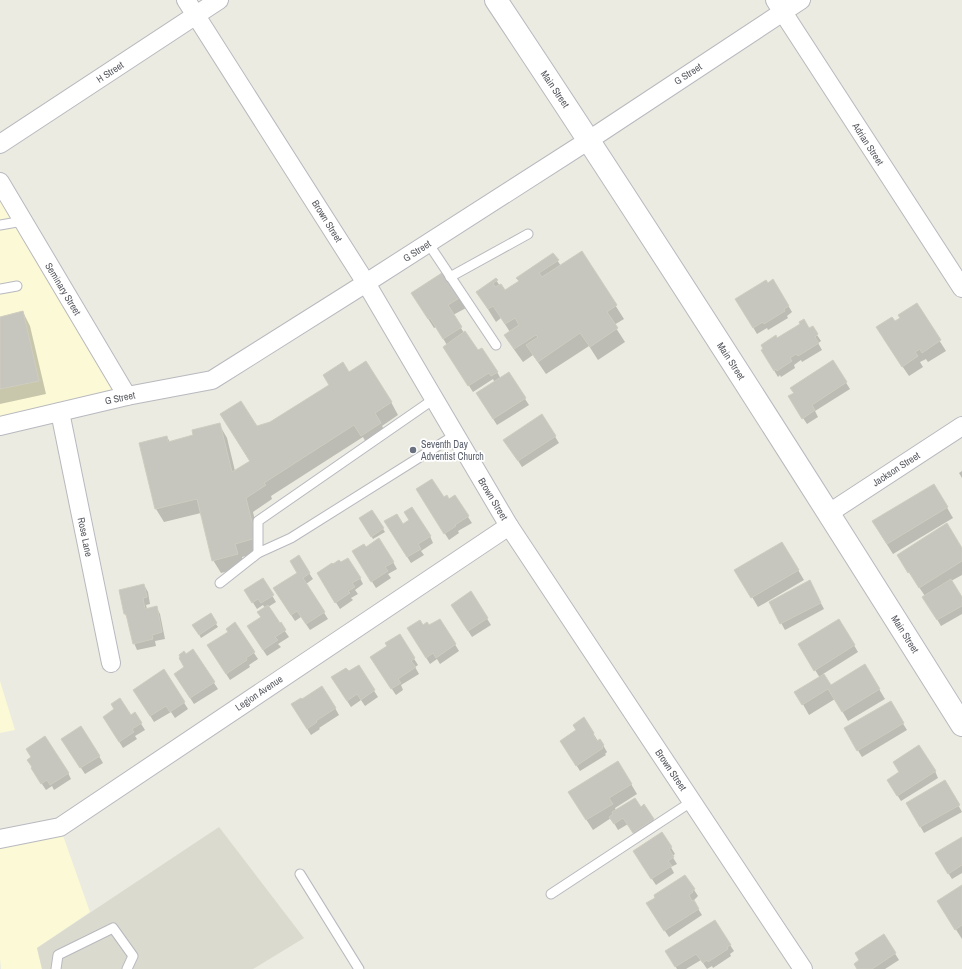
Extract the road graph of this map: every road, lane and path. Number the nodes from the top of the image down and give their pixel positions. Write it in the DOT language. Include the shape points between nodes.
graph roads {
  1 [pos="186,0"];
  2 [pos="219,0"];
  3 [pos="496,0"];
  4 [pos="801,0"];
  5 [pos="779,6"];
  6 [pos="196,15"];
  7 [pos="589,140"];
  8 [pos="0,144"];
  9 [pos="0,182"];
  10 [pos="23,221"];
  11 [pos="0,225"];
  12 [pos="528,234"];
  13 [pos="428,243"];
  14 [pos="450,277"];
  15 [pos="366,283"];
  16 [pos="17,286"];
  17 [pos="962,288"];
  18 [pos="0,289"];
  19 [pos="496,345"];
  20 [pos="127,396"];
  21 [pos="434,399"];
  22 [pos="60,412"];
  23 [pos="0,426"];
  24 [pos="962,426"];
  25 [pos="455,435"];
  26 [pos="829,513"];
  27 [pos="510,526"];
  28 [pos="258,553"];
  29 [pos="220,583"];
  30 [pos="111,663"];
  31 [pos="962,725"];
  32 [pos="692,802"];
  33 [pos="0,839"];
  34 [pos="300,874"];
  35 [pos="552,894"];
  36 [pos="56,969"];
  37 [pos="127,969"];
  38 [pos="359,969"];
  39 [pos="803,969"];
  1 -- 6 [label="street, Brown Street"];
  2 -- 6 [label="street, H Street"];
  3 -- 7 [label="street, Main Street"];
  4 -- 5 [label="street, G Street"];
  5 -- 7 [label="street, G Street"];
  5 -- 17 [label="street, Adrian Street"];
  6 -- 8 [label="street, H Street"];
  6 -- 15 [label="street, Brown Street"];
  7 -- 13 [label="street, G Street"];
  7 -- 26 [label="street, Main Street"];
  9 -- 10 [label="street, Seminary Street"];
  10 -- 11 [label="lane"];
  10 -- 20 [label="street, Seminary Street"];
  12 -- 14 [label="lane"];
  13 -- 14 [label="lane"];
  13 -- 15 [label="street, G Street"];
  14 -- 19 [label="lane"];
  15 -- 20 [label="street, G Street" via="212,380"];
  15 -- 21 [label="street, Brown Street"];
  16 -- 18 [label="lane"];
  20 -- 22 [label="street, G Street"];
  21 -- 25 [label="street, Brown Street"];
  21 -- 28 [label="lane" via="258,521"];
  22 -- 23 [label="street, G Street"];
  22 -- 30 [label="street, Rose Lane"];
  24 -- 26 [label="street, Jackson Street"];
  25 -- 27 [label="street, Brown Street"];
  25 -- 28 [label="lane" via="291,538"];
  26 -- 31 [label="street, Main Street"];
  27 -- 32 [label="street, Brown Street"];
  27 -- 33 [label="street, Legion Avenue" via="60,826"];
  28 -- 29 [label="lane"];
  32 -- 35 [label="lane"];
  32 -- 39 [label="street, Brown Street"];
  34 -- 38 [label="lane"];
  36 -- 37 [label="lane" via="58,955 113,928 133,956"];
}
